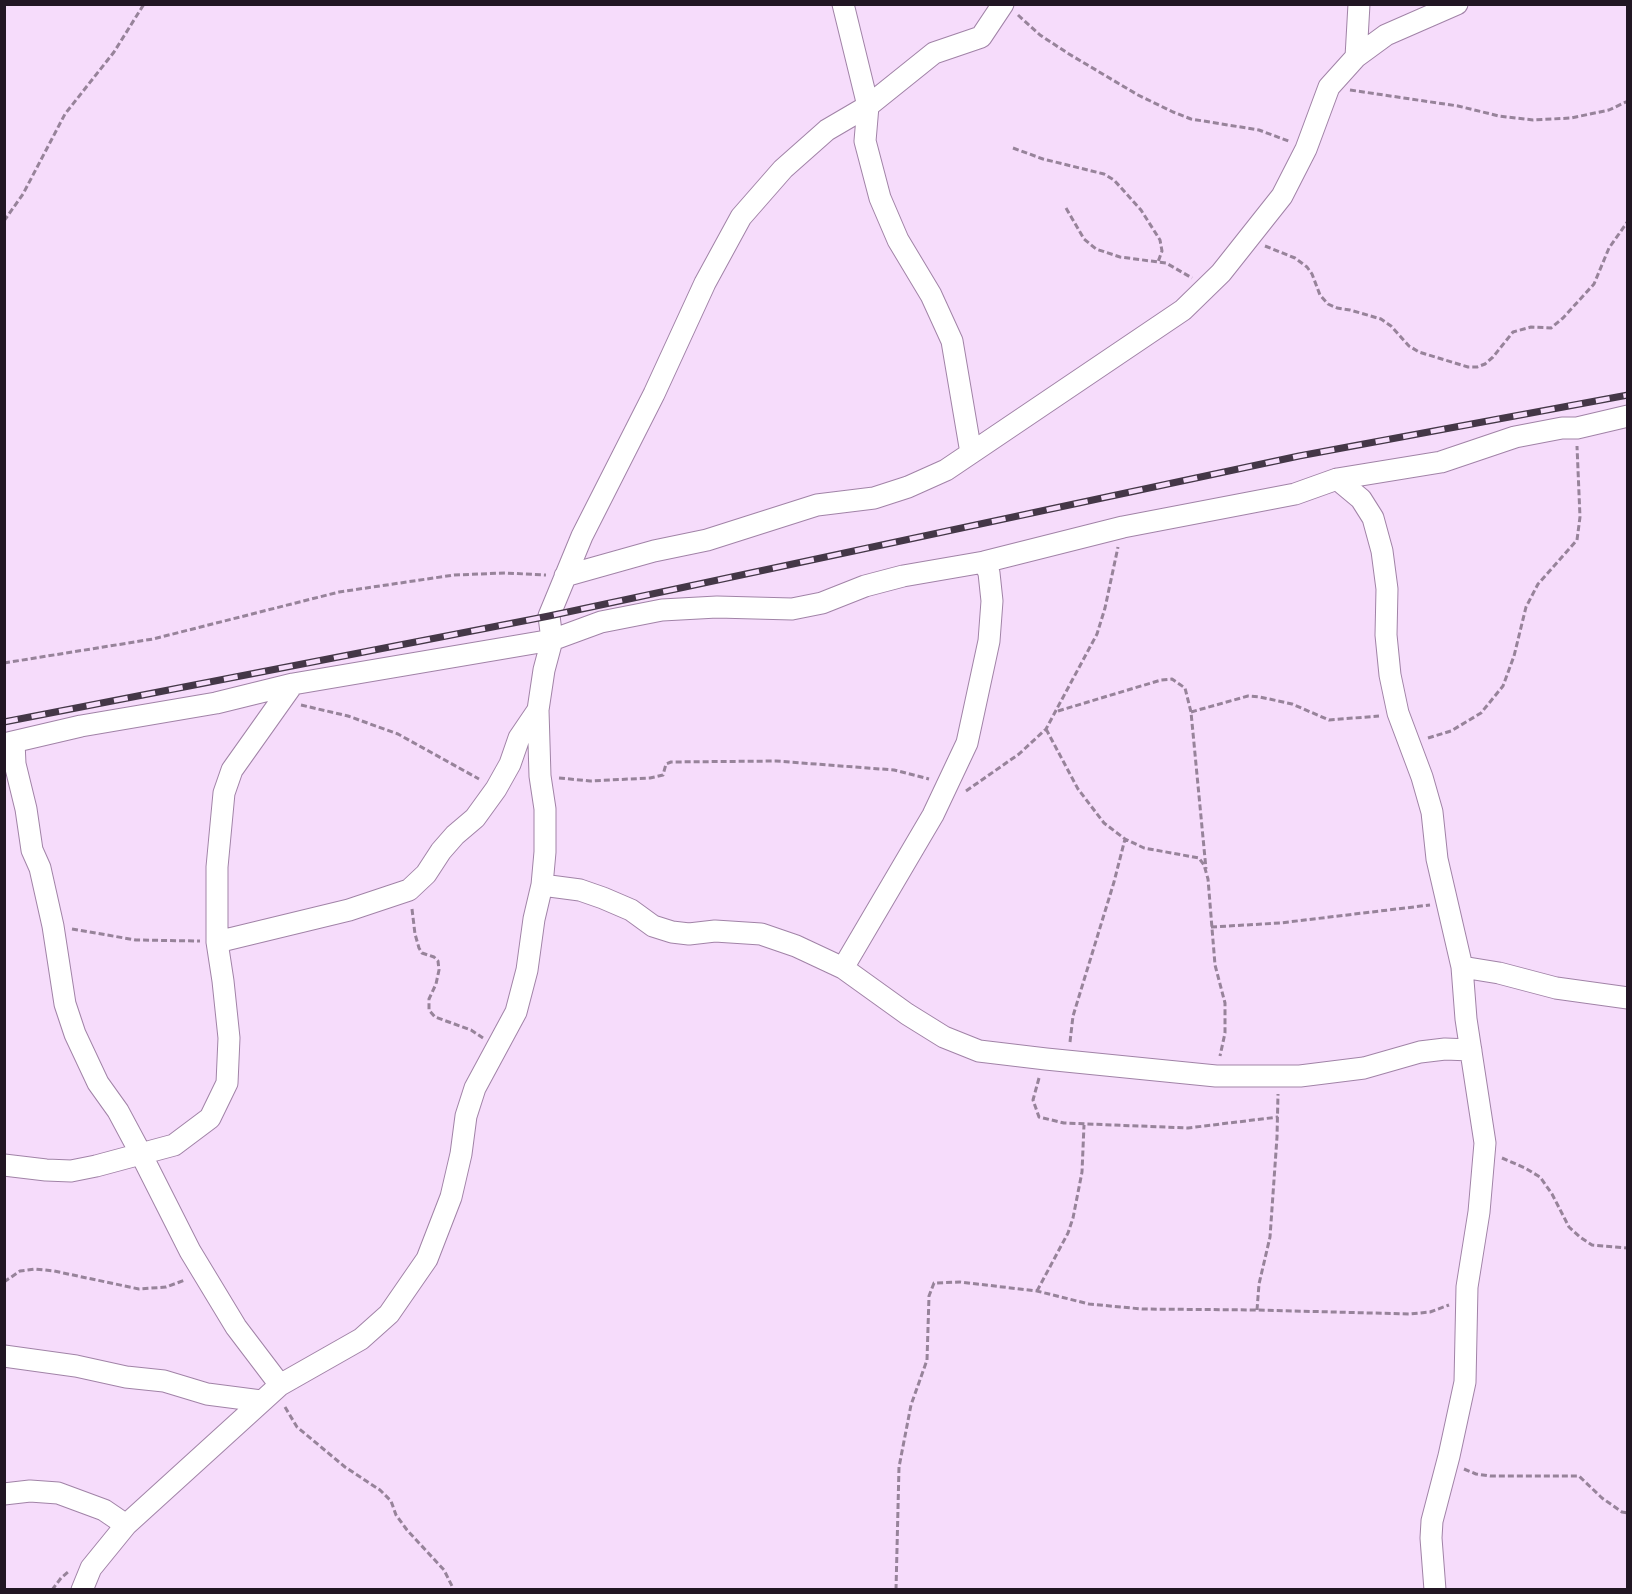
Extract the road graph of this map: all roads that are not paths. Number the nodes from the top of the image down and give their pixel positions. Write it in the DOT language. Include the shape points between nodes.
graph roads {
  1 [pos="843,4"];
  2 [pos="1359,4"];
  3 [pos="1457,4"];
  4 [pos="1009,8"];
  5 [pos="1356,57"];
  6 [pos="868,106"];
  7 [pos="1628,416"];
  8 [pos="971,453"];
  9 [pos="1337,479"];
  10 [pos="984,562"];
  11 [pos="565,576"];
  12 [pos="552,640"];
  13 [pos="288,693"];
  14 [pos="538,710"];
  15 [pos="9,743"];
  16 [pos="542,885"];
  17 [pos="217,942"];
  18 [pos="1462,967"];
  19 [pos="843,968"];
  20 [pos="1628,998"];
  21 [pos="1471,1050"];
  22 [pos="141,1154"];
  23 [pos="4,1165"];
  24 [pos="4,1356"];
  25 [pos="280,1385"];
  26 [pos="261,1401"];
  27 [pos="4,1494"];
  28 [pos="126,1525"];
  29 [pos="81,1590"];
  30 [pos="1436,1590"];
  1 -- 6 [label="street"];
  2 -- 5 [label="street"];
  3 -- 5 [label="street" via="1386,35"];
  4 -- 6 [label="street" via="981,37 934,53"];
  5 -- 8 [label="street" via="1329,87 1306,148 1282,196 1221,273 1183,310"];
  6 -- 8 [label="street" via="865,141 880,198 952,341"];
  6 -- 11 [label="street" via="827,130 783,169 741,217 705,283"];
  7 -- 9 [label="street" via="1515,437 1441,462"];
  8 -- 11 [label="street" via="908,487 874,498 817,505 707,540"];
  9 -- 10 [label="street" via="1295,494 1123,527"];
  9 -- 18 [label="street" via="1361,499 1373,518 1382,551 1390,675 1398,713 1432,812 1437,859"];
  10 -- 12 [label="street" via="903,576 792,609 662,609 601,622"];
  10 -- 19 [label="street" via="992,601 989,640 955,789 933,815"];
  11 -- 12 [label="street" via="549,616"];
  12 -- 13 [label="street"];
  12 -- 14 [label="street"];
  13 -- 15 [label="street" via="81,726"];
  13 -- 17 [label="street" via="232,770 224,793 218,856"];
  14 -- 16 [label="street" via="545,809"];
  14 -- 17 [label="street" via="519,738 496,789 475,818 455,835 409,890 349,910"];
  15 -- 22 [label="street" via="53,926 65,1004 98,1083"];
  16 -- 19 [label="street" via="580,890 603,898 631,910 653,926 672,932 761,934"];
  16 -- 25 [label="street" via="516,1012 475,1088 451,1197 427,1259 389,1314 361,1339"];
  17 -- 22 [label="street" via="229,1038 227,1083 210,1118 174,1145"];
  18 -- 20 [label="street" via="1556,988"];
  18 -- 21 [label="street"];
  19 -- 21 [label="street" via="906,1014 944,1037 979,1051 1216,1076 1300,1076 1375,1066 1420,1052"];
  21 -- 30 [label="street" via="1485,1143 1467,1287 1466,1382 1432,1521"];
  22 -- 23 [label="street" via="71,1171"];
  22 -- 25 [label="street" via="203,1273 236,1327"];
  24 -- 26 [label="street"];
  25 -- 26 [label="street"];
  26 -- 28 [label="street"];
  27 -- 28 [label="street" via="58,1493 104,1510"];
  28 -- 29 [label="street" via="91,1568"];
}
